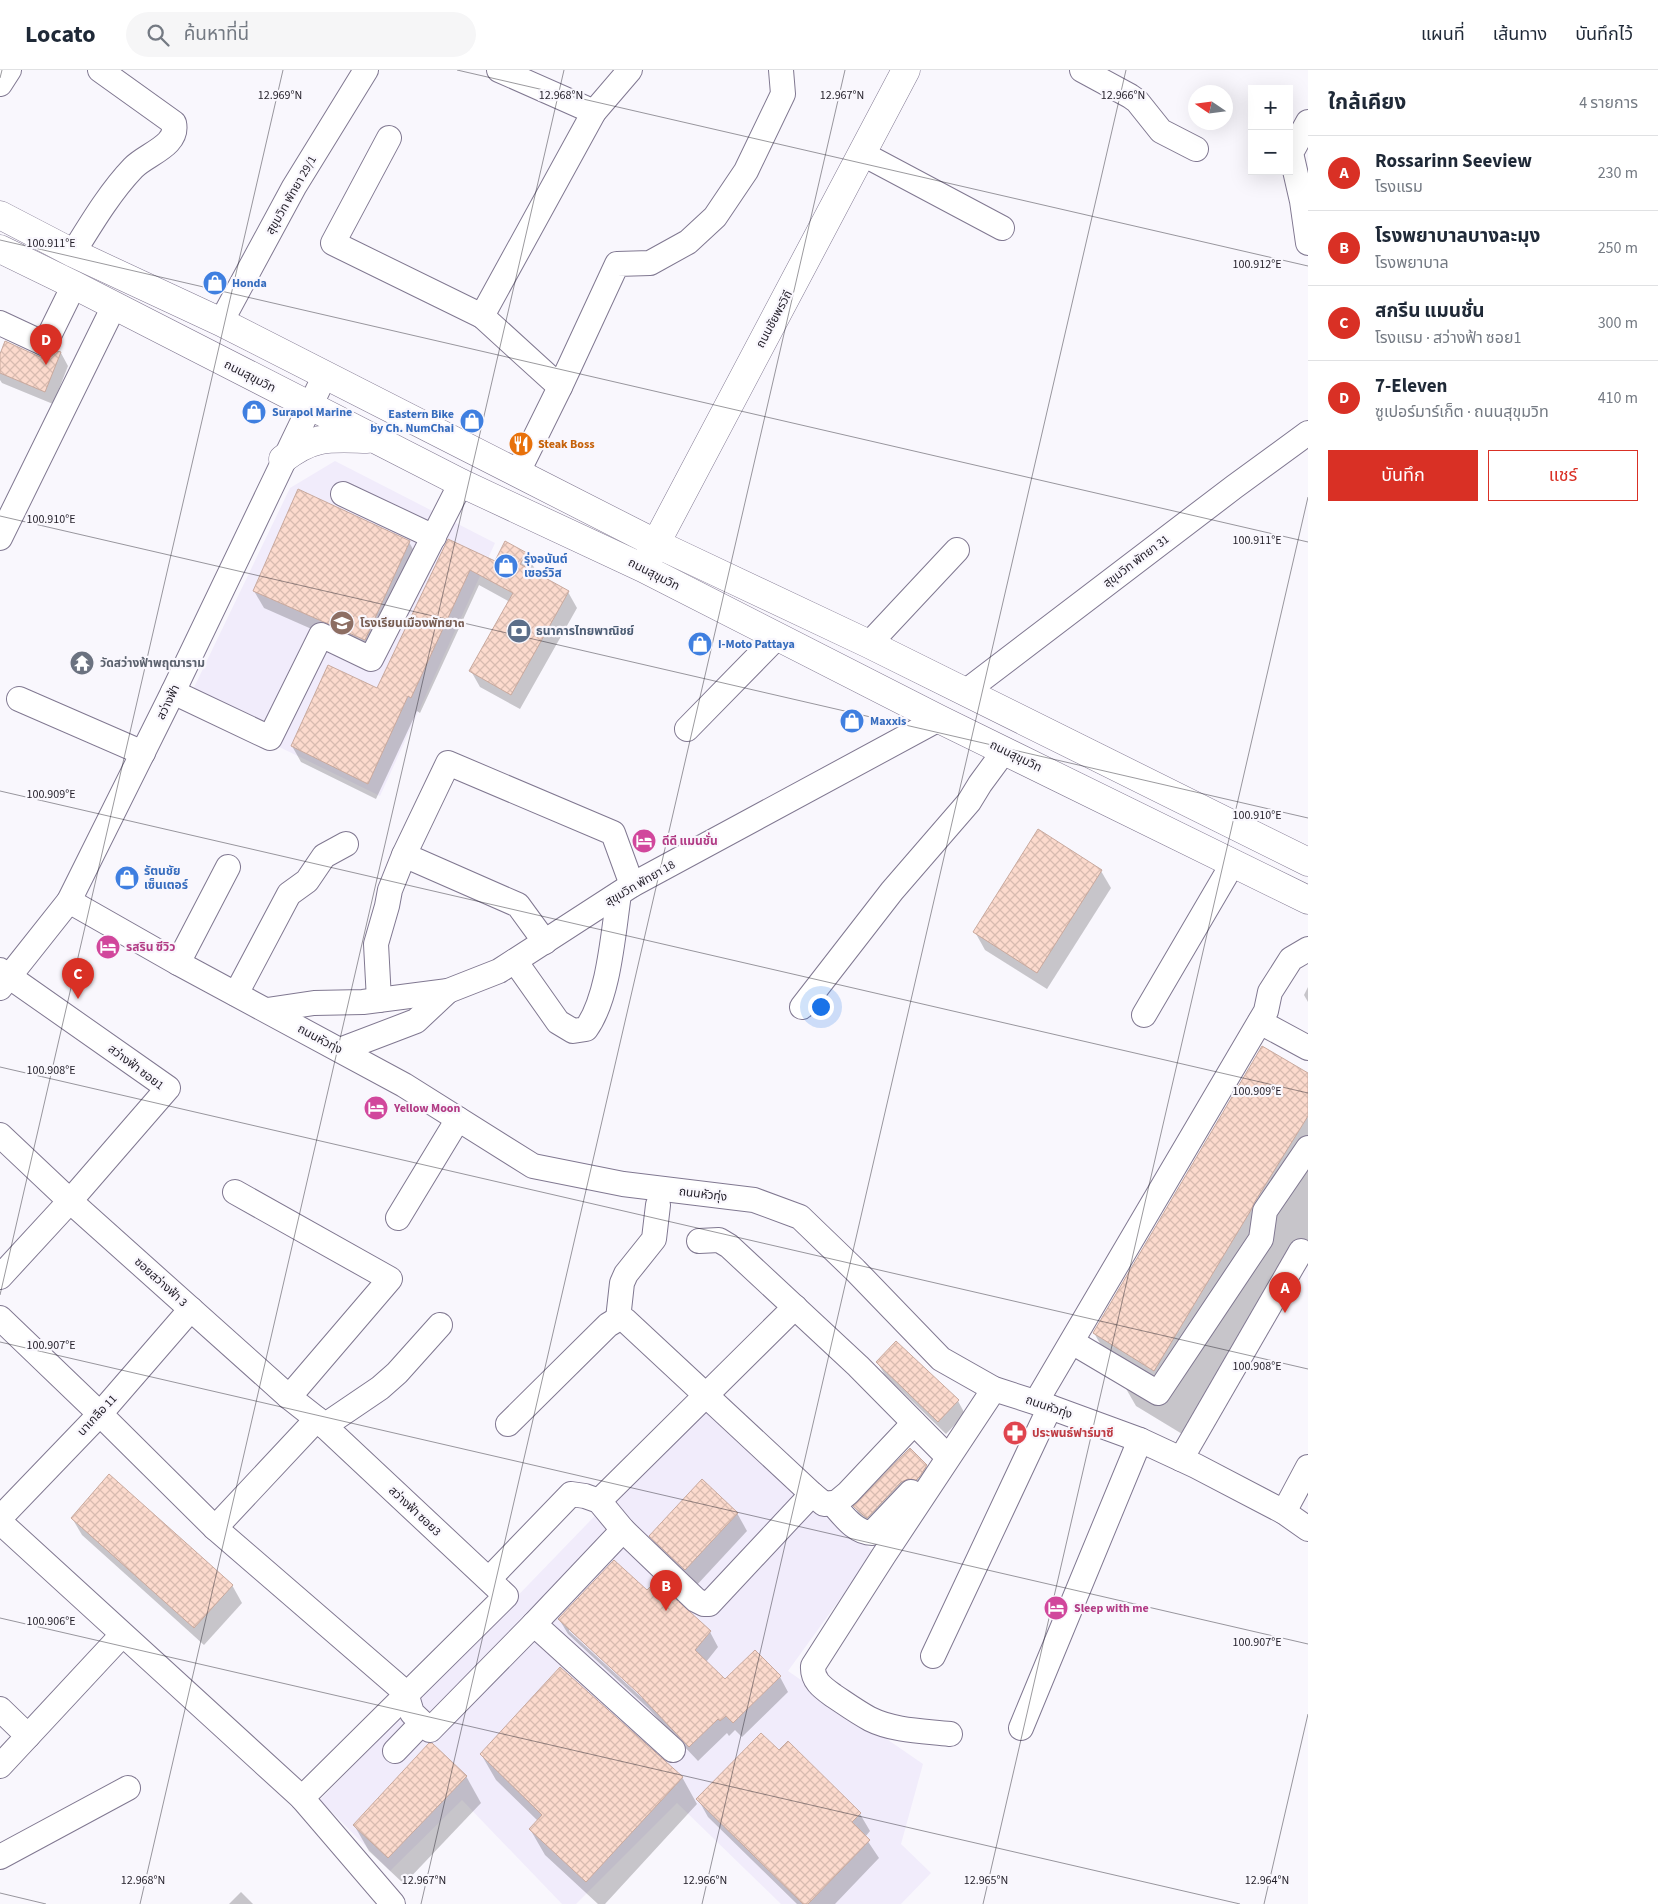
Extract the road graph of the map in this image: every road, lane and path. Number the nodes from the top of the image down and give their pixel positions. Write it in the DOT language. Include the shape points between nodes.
graph roads {
  1 [pos="9,70"];
  2 [pos="100,70"];
  3 [pos="366,70"];
  4 [pos="499,70"];
  5 [pos="630,70"];
  6 [pos="781,70"];
  7 [pos="906,70"];
  8 [pos="1082,70"];
  9 [pos="0,84"];
  10 [pos="594,112"];
  11 [pos="1308,122"];
  12 [pos="389,138"];
  13 [pos="1293,147"];
  14 [pos="1196,149"];
  15 [pos="861,153"];
  16 [pos="1293,164"];
  17 [pos="0,215"];
  18 [pos="1002,228"];
  19 [pos="1308,243"];
  20 [pos="0,249"];
  21 [pos="73,253"];
  22 [pos="74,285"];
  23 [pos="114,306"];
  24 [pos="482,316"];
  25 [pos="221,322"];
  26 [pos="0,323"];
  27 [pos="325,375"];
  28 [pos="560,387"];
  29 [pos="310,407"];
  30 [pos="1308,433"];
  31 [pos="374,439"];
  32 [pos="284,459"];
  33 [pos="518,472"];
  34 [pos="461,483"];
  35 [pos="342,494"];
  36 [pos="434,537"];
  37 [pos="0,538"];
  38 [pos="655,543"];
  39 [pos="957,550"];
  40 [pos="643,568"];
  41 [pos="777,636"];
  42 [pos="869,644"];
  43 [pos="173,692"];
  44 [pos="965,692"];
  45 [pos="19,699"];
  46 [pos="939,719"];
  47 [pos="687,729"];
  48 [pos="1005,750"];
  49 [pos="142,754"];
  50 [pos="346,844"];
  51 [pos="404,855"];
  52 [pos="1308,862"];
  53 [pos="1234,863"];
  54 [pos="228,867"];
  55 [pos="626,890"];
  56 [pos="1308,900"];
  57 [pos="69,901"];
  58 [pos="545,942"];
  59 [pos="1308,948"];
  60 [pos="1308,955"];
  61 [pos="515,961"];
  62 [pos="178,963"];
  63 [pos="3,978"];
  64 [pos="448,991"];
  65 [pos="236,994"];
  66 [pos="379,1000"];
  67 [pos="802,1008"];
  68 [pos="267,1010"];
  69 [pos="1144,1015"];
  70 [pos="1263,1016"];
  71 [pos="1308,1048"];
  72 [pos="340,1050"];
  73 [pos="458,1119"];
  74 [pos="0,1135"];
  75 [pos="1308,1148"];
  76 [pos="235,1192"];
  77 [pos="70,1201"];
  78 [pos="658,1205"];
  79 [pos="398,1218"];
  80 [pos="699,1242"];
  81 [pos="1301,1251"];
  82 [pos="0,1278"];
  83 [pos="795,1307"];
  84 [pos="192,1309"];
  85 [pos="0,1318"];
  86 [pos="618,1319"];
  87 [pos="440,1325"];
  88 [pos="1072,1342"];
  89 [pos="994,1389"];
  90 [pos="707,1395"];
  91 [pos="289,1396"];
  92 [pos="1043,1405"];
  93 [pos="100,1414"];
  94 [pos="321,1422"];
  95 [pos="914,1423"];
  96 [pos="508,1424"];
  97 [pos="1140,1440"];
  98 [pos="948,1457"];
  99 [pos="1182,1459"];
  100 [pos="1308,1467"];
  101 [pos="911,1492"];
  102 [pos="822,1498"];
  103 [pos="599,1501"];
  104 [pos="1284,1512"];
  105 [pos="0,1518"];
  106 [pos="0,1522"];
  107 [pos="215,1528"];
  108 [pos="1308,1529"];
  109 [pos="622,1530"];
  110 [pos="489,1579"];
  111 [pos="534,1624"];
  112 [pos="122,1635"];
  113 [pos="933,1656"];
  114 [pos="406,1693"];
  115 [pos="0,1709"];
  116 [pos="426,1726"];
  117 [pos="1021,1728"];
  118 [pos="950,1734"];
  119 [pos="28,1736"];
  120 [pos="673,1750"];
  121 [pos="395,1751"];
  122 [pos="0,1766"];
  123 [pos="128,1788"];
  124 [pos="302,1798"];
  125 [pos="0,1857"];
  126 [pos="393,1904"];
  1 -- 9 [label="street"];
  2 -- 21 [label="street" via="174,123 176,132 172,140 134,167"];
  3 -- 25 [label="street, สุขุมวิท พัทยา 29/1" via="294,187"];
  4 -- 10 [label="street"];
  5 -- 10 [label="street"];
  6 -- 28 [label="street" via="783,94 746,171 715,217 688,242 650,263 617,264"];
  7 -- 15 [label="main road, ถนนชัยพรวิถี"];
  8 -- 14 [label="street" via="1130,96 1161,131"];
  10 -- 24 [label="street"];
  11 -- 13 [label="street"];
  12 -- 24 [label="street" via="333,243"];
  15 -- 18 [label="street"];
  15 -- 38 [label="main road, ถนนชัยพรวิถี"];
  16 -- 19 [label="street"];
  17 -- 21 [label="main road"];
  20 -- 22 [label="main road, ถนนสุขุมวิท"];
  21 -- 25 [label="main road"];
  22 -- 23 [label="main road, ถนนสุขุมวิท"];
  22 -- 26 [label="street" via="45,344"];
  23 -- 29 [label="main road, ถนนสุขุมวิท"];
  23 -- 37 [label="street"];
  24 -- 28 [label="street"];
  25 -- 27 [label="main road"];
  27 -- 29 [label="street, สว่างฟ้า"];
  27 -- 33 [label="main road"];
  28 -- 33 [label="street"];
  29 -- 31 [label="main road, ถนนสุขุมวิท"];
  29 -- 32 [label="street, สว่างฟ้า"];
  30 -- 44 [label="street, สุขุมวิท พัทยา 31"];
  31 -- 32 [label="main road" via="316,440 297,448"];
  31 -- 34 [label="main road, ถนนสุขุมวิท"];
  32 -- 43 [label="street, สว่างฟ้า"];
  33 -- 38 [label="main road"];
  34 -- 36 [label="street"];
  34 -- 40 [label="main road, ถนนสุขุมวิท"];
  35 -- 36 [label="street"];
  36 -- 43 [label="street" via="371,659 321,635 270,738"];
  38 -- 40 [label="main road, ถนนชัยพรวิถี"];
  38 -- 42 [label="main road"];
  39 -- 42 [label="street"];
  40 -- 41 [label="main road, ถนนสุขุมวิท"];
  41 -- 46 [label="main road, ถนนสุขุมวิท"];
  41 -- 47 [label="street"];
  42 -- 44 [label="main road"];
  43 -- 49 [label="street, สว่างฟ้า"];
  44 -- 52 [label="main road"];
  45 -- 49 [label="street"];
  46 -- 48 [label="main road, ถนนสุขุมวิท"];
  46 -- 55 [label="street, สุขุมวิท พัทยา 18"];
  48 -- 53 [label="main road, ถนนสุขุมวิท"];
  48 -- 67 [label="street" via="969,802 892,891"];
  49 -- 57 [label="street, สว่างฟ้า"];
  50 -- 65 [label="street" via="324,856 307,881 289,894"];
  51 -- 55 [label="street" via="448,763 613,833"];
  51 -- 58 [label="street" via="518,906"];
  51 -- 66 [label="street" via="390,890 376,944"];
  53 -- 56 [label="main road, ถนนสุขุมวิท"];
  53 -- 69 [label="street"];
  54 -- 62 [label="street"];
  55 -- 58 [label="street, สุขุมวิท พัทยา 18"];
  55 -- 61 [label="street" via="603,994 595,1017 586,1029 573,1031 558,1022"];
  57 -- 62 [label="street, ถนนหัวทุ่ง"];
  57 -- 63 [label="street, สว่างฟ้า"];
  58 -- 61 [label="street, สุขุมวิท พัทยา 18"];
  59 -- 70 [label="street" via="1291,959 1270,992"];
  60 -- 70 [label="street" via="1305,967 1283,1002"];
  61 -- 64 [label="street, สุขุมวิท พัทยา 18"];
  62 -- 65 [label="street, ถนนหัวทุ่ง"];
  63 -- 77 [label="street, สว่างฟ้า ซอย1" via="168,1088"];
  64 -- 66 [label="street, สุขุมวิท พัทยา 18"];
  64 -- 72 [label="street, สุขุมวิท พัทยา 18" via="416,1021"];
  65 -- 68 [label="street, ถนนหัวทุ่ง"];
  66 -- 68 [label="street, สุขุมวิท พัทยา 18" via="314,1003"];
  68 -- 72 [label="street, ถนนหัวทุ่ง"];
  70 -- 71 [label="street"];
  70 -- 88 [label="street"];
  72 -- 73 [label="street, ถนนหัวทุ่ง"];
  73 -- 79 [label="street"];
  73 -- 89 [label="street, ถนนหัวทุ่ง" via="533,1166 623,1184 754,1200 800,1217 941,1359"];
  74 -- 77 [label="street, ซอยสว่างฟ้า 3"];
  75 -- 88 [label="street" via="1265,1211 1261,1239 1158,1392"];
  76 -- 91 [label="street" via="390,1279"];
  77 -- 82 [label="street"];
  77 -- 84 [label="street, ซอยสว่างฟ้า 3"];
  78 -- 86 [label="street" via="654,1238 622,1283"];
  80 -- 83 [label="street" via="724,1242"];
  81 -- 99 [label="street"];
  83 -- 90 [label="street"];
  83 -- 95 [label="street"];
  84 -- 91 [label="street, ซอยสว่างฟ้า 3"];
  84 -- 93 [label="street, นาเกลือ 11"];
  85 -- 93 [label="street"];
  86 -- 90 [label="street" via="632,1325"];
  86 -- 96 [label="street" via="598,1334"];
  87 -- 94 [label="street" via="386,1383"];
  88 -- 92 [label="street"];
  89 -- 92 [label="street, ถนนหัวทุ่ง"];
  89 -- 98 [label="street"];
  90 -- 102 [label="street"];
  90 -- 103 [label="street"];
  91 -- 94 [label="street, ซอยสว่างฟ้า 3"];
  92 -- 97 [label="street, ถนนหัวทุ่ง"];
  92 -- 113 [label="street"];
  93 -- 105 [label="street, นาเกลือ 11"];
  93 -- 107 [label="street"];
  94 -- 107 [label="street"];
  94 -- 110 [label="street, สว่างฟ้า ซอย3"];
  95 -- 98 [label="street"];
  95 -- 102 [label="street" via="848,1493"];
  97 -- 99 [label="street, ถนนหัวทุ่ง"];
  97 -- 117 [label="street"];
  98 -- 118 [label="street" via="818,1657 813,1673 822,1688 871,1719 903,1728"];
  99 -- 104 [label="street, ถนนหัวทุ่ง"];
  100 -- 104 [label="street"];
  101 -- 102 [label="street" via="872,1533 862,1532"];
  102 -- 109 [label="street" via="709,1604 696,1600"];
  103 -- 109 [label="street"];
  103 -- 110 [label="street" via="571,1494"];
  104 -- 108 [label="street, ถนนหัวทุ่ง"];
  106 -- 112 [label="street"];
  107 -- 114 [label="street"];
  109 -- 111 [label="street"];
  110 -- 114 [label="street, สว่างฟ้า ซอย3" via="506,1596"];
  111 -- 116 [label="street"];
  111 -- 120 [label="street"];
  112 -- 119 [label="street"];
  112 -- 124 [label="street"];
  114 -- 116 [label="street" via="412,1714"];
  114 -- 124 [label="street"];
  115 -- 119 [label="street"];
  116 -- 121 [label="street"];
  119 -- 122 [label="street"];
  123 -- 125 [label="street"];
  124 -- 126 [label="street"];
}
